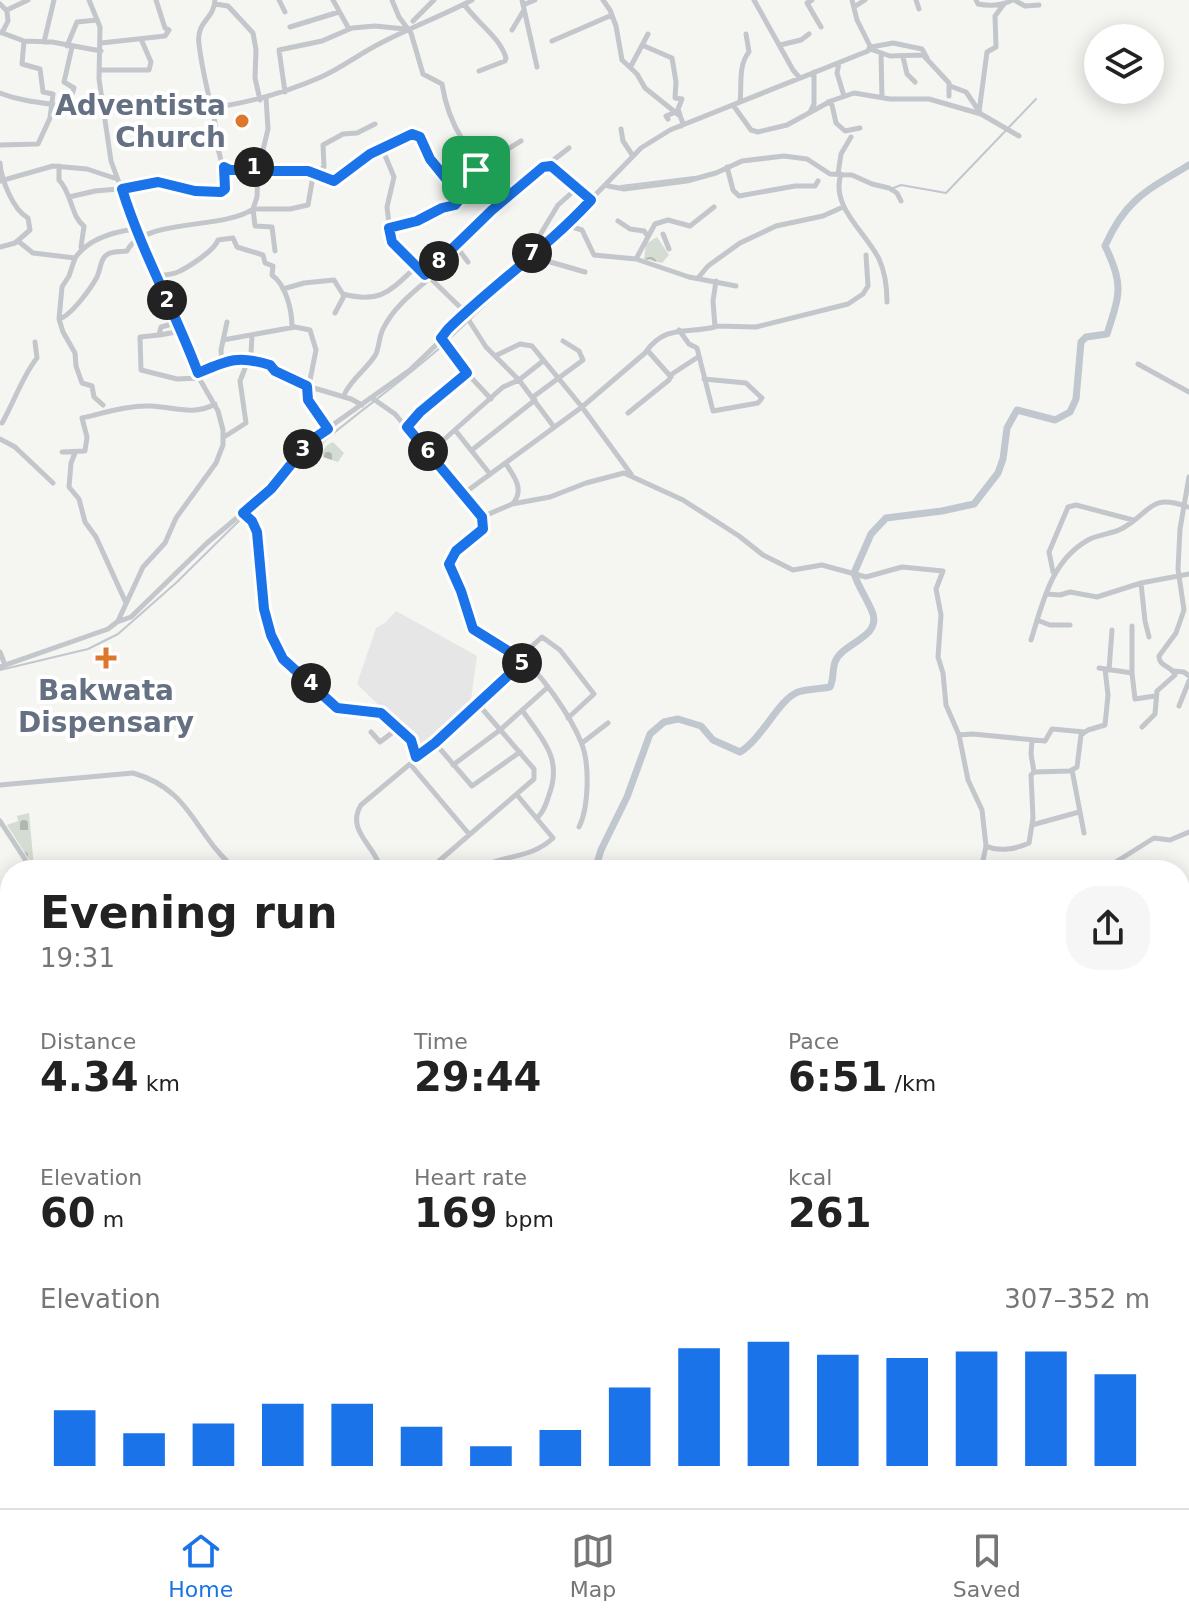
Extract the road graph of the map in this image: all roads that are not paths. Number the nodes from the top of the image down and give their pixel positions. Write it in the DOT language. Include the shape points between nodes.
graph roads {
  1 [pos="30,0"];
  2 [pos="54,0"];
  3 [pos="89,0"];
  4 [pos="156,0"];
  5 [pos="233,0"];
  6 [pos="279,0"];
  7 [pos="333,0"];
  8 [pos="392,0"];
  9 [pos="434,0"];
  10 [pos="535,0"];
  11 [pos="603,0"];
  12 [pos="812,0"];
  13 [pos="865,0"];
  14 [pos="916,0"];
  15 [pos="976,0"];
  16 [pos="1013,0"];
  17 [pos="756,1"];
  18 [pos="215,2"];
  19 [pos="467,2"];
  20 [pos="853,3"];
  21 [pos="0,4"];
  22 [pos="990,4"];
  23 [pos="1004,4"];
  24 [pos="523,5"];
  25 [pos="1039,5"];
  26 [pos="228,6"];
  27 [pos="919,9"];
  28 [pos="6,10"];
  29 [pos="285,12"];
  30 [pos="339,12"];
  31 [pos="612,15"];
  32 [pos="996,15"];
  33 [pos="98,20"];
  34 [pos="413,21"];
  35 [pos="290,27"];
  36 [pos="821,27"];
  37 [pos="349,29"];
  38 [pos="407,29"];
  39 [pos="512,30"];
  40 [pos="1,32"];
  41 [pos="648,34"];
  42 [pos="746,34"];
  43 [pos="809,34"];
  44 [pos="141,39"];
  45 [pos="24,41"];
  46 [pos="552,41"];
  47 [pos="44,42"];
  48 [pos="101,43"];
  49 [pos="642,45"];
  50 [pos="780,45"];
  51 [pos="70,46"];
  52 [pos="870,48"];
  53 [pos="101,51"];
  54 [pos="881,53"];
  55 [pos="903,57"];
  56 [pos="927,59"];
  57 [pos="839,63"];
  58 [pos="631,66"];
  59 [pos="537,67"];
  60 [pos="100,70"];
  61 [pos="479,71"];
  62 [pos="814,72"];
  63 [pos="799,77"];
  64 [pos="915,82"];
  65 [pos="950,86"];
  66 [pos="285,92"];
  67 [pos="0,93"];
  68 [pos="844,96"];
  69 [pos="949,96"];
  70 [pos="882,98"];
  71 [pos="263,99"];
  72 [pos="740,102"];
  73 [pos="828,102"];
  74 [pos="53,105"];
  75 [pos="733,105"];
  76 [pos="68,107"];
  77 [pos="210,108"];
  78 [pos="810,111"];
  79 [pos="104,112"];
  80 [pos="980,113"];
  81 [pos="678,114"];
  82 [pos="668,119"];
  83 [pos="375,124"];
  84 [pos="681,126"];
  85 [pos="860,128"];
  86 [pos="621,129"];
  87 [pos="1019,136"];
  88 [pos="851,137"];
  89 [pos="521,141"];
  90 [pos="0,145"];
  91 [pos="569,148"];
  92 [pos="381,151"];
  93 [pos="633,156"];
  94 [pos="0,163"];
  95 [pos="59,166"];
  96 [pos="547,166"];
  97 [pos="224,167"];
  98 [pos="479,167"];
  99 [pos="727,167"];
  100 [pos="259,168"];
  101 [pos="316,173"];
  102 [pos="840,174"];
  103 [pos="118,180"];
  104 [pos="1,181"];
  105 [pos="818,181"];
  106 [pos="607,186"];
  107 [pos="122,189"];
  108 [pos="576,189"];
  109 [pos="69,197"];
  110 [pos="591,200"];
  111 [pos="901,201"];
  112 [pos="714,207"];
  113 [pos="843,207"];
  114 [pos="253,209"];
  115 [pos="618,221"];
  116 [pos="566,225"];
  117 [pos="389,228"];
  118 [pos="135,229"];
  119 [pos="663,234"];
  120 [pos="647,236"];
  121 [pos="139,238"];
  122 [pos="18,241"];
  123 [pos="456,246"];
  124 [pos="0,247"];
  125 [pos="81,248"];
  126 [pos="669,249"];
  127 [pos="275,251"];
  128 [pos="534,252"];
  129 [pos="866,255"];
  130 [pos="527,257"];
  131 [pos="75,258"];
  132 [pos="636,259"];
  133 [pos="468,262"];
  134 [pos="417,266"];
  135 [pos="585,272"];
  136 [pos="155,276"];
  137 [pos="427,276"];
  138 [pos="698,278"];
  139 [pos="716,281"];
  140 [pos="736,286"];
  141 [pos="283,289"];
  142 [pos="343,294"];
  143 [pos="887,302"];
  144 [pos="335,313"];
  145 [pos="465,314"];
  146 [pos="59,319"];
  147 [pos="179,322"];
  148 [pos="227,322"];
  149 [pos="715,326"];
  150 [pos="292,327"];
  151 [pos="678,330"];
  152 [pos="182,331"];
  153 [pos="159,335"];
  154 [pos="252,336"];
  155 [pos="441,338"];
  156 [pos="223,340"];
  157 [pos="563,341"];
  158 [pos="35,342"];
  159 [pos="648,350"];
  160 [pos="495,356"];
  161 [pos="698,357"];
  162 [pos="249,359"];
  163 [pos="543,361"];
  164 [pos="222,363"];
  165 [pos="1138,364"];
  166 [pos="467,373"];
  167 [pos="199,375"];
  168 [pos="671,377"];
  169 [pos="557,378"];
  170 [pos="704,379"];
  171 [pos="519,380"];
  172 [pos="307,386"];
  173 [pos="1189,392"];
  174 [pos="345,393"];
  175 [pos="372,398"];
  176 [pos="534,398"];
  177 [pos="491,399"];
  178 [pos="215,404"];
  179 [pos="103,405"];
  180 [pos="362,405"];
  181 [pos="582,407"];
  182 [pos="628,413"];
  183 [pos="2,423"];
  184 [pos="407,427"];
  185 [pos="554,427"];
  186 [pos="328,429"];
  187 [pos="455,430"];
  188 [pos="223,438"];
  189 [pos="0,439"];
  190 [pos="472,450"];
  191 [pos="62,452"];
  192 [pos="76,453"];
  193 [pos="429,453"];
  194 [pos="506,464"];
  195 [pos="490,474"];
  196 [pos="631,474"];
  197 [pos="1189,477"];
  198 [pos="53,483"];
  199 [pos="463,494"];
  200 [pos="512,504"];
  201 [pos="1187,507"];
  202 [pos="243,513"];
  203 [pos="482,517"];
  204 [pos="1133,520"];
  205 [pos="1053,573"];
  206 [pos="1189,574"];
  207 [pos="1179,576"];
  208 [pos="1141,583"];
  209 [pos="1047,594"];
  210 [pos="126,603"];
  211 [pos="1037,620"];
  212 [pos="117,622"];
  213 [pos="1070,625"];
  214 [pos="1132,626"];
  215 [pos="1112,630"];
  216 [pos="1149,637"];
  217 [pos="1031,640"];
  218 [pos="0,652"];
  219 [pos="522,659"];
  220 [pos="3,666"];
  221 [pos="1104,669"];
  222 [pos="1173,671"];
  223 [pos="1132,673"];
  224 [pos="1189,678"];
  225 [pos="548,687"];
  226 [pos="1155,696"];
  227 [pos="478,704"];
  228 [pos="1179,706"];
  229 [pos="522,710"];
  230 [pos="568,718"];
  231 [pos="608,723"];
  232 [pos="1142,727"];
  233 [pos="397,729"];
  234 [pos="500,730"];
  235 [pos="371,732"];
  236 [pos="1085,732"];
  237 [pos="959,735"];
  238 [pos="1032,740"];
  239 [pos="435,743"];
  240 [pos="582,743"];
  241 [pos="520,752"];
  242 [pos="416,757"];
  243 [pos="410,764"];
  244 [pos="453,765"];
  245 [pos="1072,770"];
  246 [pos="1034,772"];
  247 [pos="0,785"];
  248 [pos="517,795"];
  249 [pos="1079,812"];
  250 [pos="538,817"];
  251 [pos="0,821"];
  252 [pos="1032,825"];
  253 [pos="579,827"];
  254 [pos="1189,832"];
  255 [pos="1084,833"];
  256 [pos="469,834"];
  257 [pos="986,846"];
  258 [pos="25,860"];
  259 [pos="226,860"];
  260 [pos="378,860"];
  261 [pos="440,860"];
  262 [pos="494,860"];
  263 [pos="983,860"];
  264 [pos="1119,860"];
  1 -- 28 [label="street"];
  2 -- 47 [label="street"];
  3 -- 33 [label="street"];
  4 -- 44 [label="street" via="170,31"];
  5 -- 26 [label="street"];
  6 -- 29 [label="street"];
  7 -- 30 [label="street"];
  8 -- 38 [label="street"];
  9 -- 34 [label="street"];
  10 -- 24 [label="street"];
  11 -- 31 [label="street"];
  12 -- 36 [label="street" via="807,3"];
  13 -- 20 [label="street"];
  14 -- 27 [label="street"];
  15 -- 22 [label="street"];
  16 -- 23 [label="street"];
  16 -- 25 [label="street"];
  17 -- 50 [label="street"];
  18 -- 26 [label="street"];
  18 -- 77 [label="street" via="199,30"];
  19 -- 38 [label="street"];
  19 -- 61 [label="street" via="476,22 500,43 506,58"];
  20 -- 52 [label="street"];
  21 -- 28 [label="street"];
  22 -- 23 [label="street"];
  22 -- 32 [label="street"];
  23 -- 32 [label="street"];
  24 -- 39 [label="street"];
  24 -- 59 [label="street"];
  26 -- 71 [label="street" via="253,33 256,81"];
  28 -- 40 [label="street" via="8,21"];
  30 -- 35 [label="street"];
  30 -- 37 [label="street"];
  31 -- 46 [label="street"];
  31 -- 58 [label="street" via="621,58"];
  32 -- 80 [label="street" via="996,47 987,52"];
  33 -- 48 [label="street"];
  33 -- 51 [label="street" via="77,22"];
  37 -- 38 [label="street"];
  37 -- 66 [label="street" via="279,51"];
  38 -- 66 [label="street" via="346,66"];
  38 -- 98 [label="street" via="423,74 442,84 453,119"];
  40 -- 45 [label="street"];
  41 -- 49 [label="street"];
  42 -- 72 [label="street" via="749,52 739,84"];
  43 -- 50 [label="street"];
  44 -- 48 [label="street"];
  44 -- 60 [label="street" via="149,70"];
  45 -- 47 [label="street"];
  45 -- 74 [label="street" via="22,65 39,68 43,92 53,94"];
  47 -- 51 [label="street"];
  48 -- 53 [label="street"];
  49 -- 58 [label="street"];
  49 -- 81 [label="street" via="672,58 675,96 682,99"];
  50 -- 63 [label="street"];
  51 -- 53 [label="street"];
  51 -- 76 [label="street" via="64,82 74,88"];
  52 -- 54 [label="street"];
  52 -- 56 [label="street" via="893,43 922,49"];
  52 -- 57 [label="street"];
  53 -- 60 [label="street"];
  54 -- 55 [label="street"];
  54 -- 70 [label="street"];
  55 -- 56 [label="street" via="920,54"];
  55 -- 64 [label="street"];
  56 -- 65 [label="street"];
  57 -- 62 [label="street"];
  57 -- 68 [label="street"];
  58 -- 81 [label="street" via="649,91"];
  60 -- 79 [label="street"];
  62 -- 63 [label="street"];
  62 -- 78 [label="street"];
  63 -- 72 [label="street"];
  65 -- 69 [label="street"];
  65 -- 80 [label="street" via="966,92"];
  66 -- 71 [label="street"];
  67 -- 74 [label="street"];
  68 -- 70 [label="street"];
  68 -- 73 [label="street"];
  70 -- 80 [label="street" via="929,99"];
  71 -- 77 [label="street"];
  71 -- 100 [label="street" via="268,129"];
  72 -- 75 [label="street"];
  73 -- 78 [label="street"];
  73 -- 85 [label="street" via="838,126 845,131"];
  74 -- 76 [label="street"];
  74 -- 90 [label="street" via="39,143"];
  75 -- 78 [label="street" via="756,132 787,125"];
  75 -- 84 [label="street"];
  76 -- 79 [label="street"];
  77 -- 79 [label="street"];
  77 -- 97 [label="street"];
  79 -- 103 [label="street"];
  80 -- 87 [label="street"];
  81 -- 82 [label="street"];
  81 -- 84 [label="street"];
  83 -- 101 [label="street" via="324,144 324,167"];
  84 -- 93 [label="street"];
  86 -- 93 [label="street"];
  88 -- 102 [label="street" via="841,154"];
  89 -- 98 [label="street"];
  91 -- 96 [label="street"];
  92 -- 98 [label="street" via="415,134 452,186"];
  92 -- 101 [label="street" via="334,181"];
  92 -- 117 [label="street" via="394,177 387,207"];
  93 -- 106 [label="street"];
  94 -- 104 [label="street"];
  95 -- 103 [label="street"];
  95 -- 104 [label="street"];
  95 -- 109 [label="street" via="59,180"];
  96 -- 108 [label="street"];
  96 -- 123 [label="street"];
  97 -- 100 [label="street"];
  97 -- 107 [label="street" via="221,192 158,182"];
  98 -- 117 [label="street" via="455,205"];
  99 -- 102 [label="street" via="784,156"];
  99 -- 105 [label="street" via="739,196 815,186"];
  99 -- 106 [label="street" via="687,181 624,189"];
  100 -- 101 [label="street"];
  100 -- 114 [label="street"];
  101 -- 114 [label="street" via="308,205"];
  102 -- 111 [label="street" via="889,188"];
  102 -- 113 [label="street"];
  103 -- 107 [label="street"];
  104 -- 122 [label="street" via="28,218 29,232"];
  106 -- 110 [label="street"];
  107 -- 109 [label="street"];
  107 -- 118 [label="street"];
  108 -- 110 [label="street"];
  108 -- 130 [label="street" via="553,211"];
  109 -- 125 [label="street" via="84,226"];
  110 -- 116 [label="street"];
  112 -- 120 [label="street" via="690,226 661,221"];
  113 -- 138 [label="street" via="779,225 740,243"];
  113 -- 143 [label="street" via="878,257"];
  114 -- 121 [label="street" via="226,221"];
  114 -- 127 [label="street" via="255,226 272,227"];
  115 -- 120 [label="street"];
  116 -- 128 [label="street"];
  116 -- 132 [label="street" via="582,230 594,255"];
  117 -- 134 [label="street" via="392,242"];
  118 -- 121 [label="street"];
  118 -- 125 [label="street"];
  119 -- 126 [label="street"];
  120 -- 132 [label="street"];
  121 -- 136 [label="street"];
  121 -- 146 [label="street" via="127,251 105,256 80,301"];
  122 -- 124 [label="street"];
  122 -- 131 [label="street" via="33,253"];
  123 -- 133 [label="street"];
  123 -- 137 [label="street"];
  125 -- 131 [label="street"];
  128 -- 130 [label="street"];
  128 -- 135 [label="street"];
  129 -- 149 [label="street" via="868,286 848,304 756,327"];
  130 -- 145 [label="street"];
  131 -- 146 [label="street" via="62,287"];
  132 -- 138 [label="street"];
  134 -- 137 [label="street"];
  134 -- 142 [label="street" via="380,297"];
  136 -- 141 [label="street" via="180,272 218,240 233,238 238,247 265,256"];
  136 -- 147 [label="street"];
  137 -- 145 [label="street"];
  137 -- 174 [label="street" via="388,321 376,354"];
  138 -- 139 [label="street"];
  139 -- 140 [label="street"];
  139 -- 149 [label="street"];
  141 -- 142 [label="street" via="330,279"];
  141 -- 150 [label="street"];
  142 -- 144 [label="street"];
  145 -- 155 [label="street"];
  145 -- 160 [label="street"];
  146 -- 179 [label="street" via="82,383 92,386"];
  147 -- 152 [label="street"];
  147 -- 153 [label="street" via="161,327"];
  148 -- 156 [label="street"];
  149 -- 151 [label="street"];
  150 -- 154 [label="street"];
  150 -- 172 [label="street" via="311,331 316,353"];
  151 -- 159 [label="street" via="651,343"];
  151 -- 161 [label="street" via="695,345"];
  152 -- 153 [label="street"];
  152 -- 167 [label="street"];
  153 -- 167 [label="street" via="139,337 141,371 177,379"];
  154 -- 156 [label="street"];
  154 -- 162 [label="street"];
  155 -- 166 [label="street"];
  155 -- 175 [label="street"];
  156 -- 164 [label="street"];
  157 -- 169 [label="street" via="583,358"];
  158 -- 183 [label="street" via="37,358"];
  159 -- 168 [label="street"];
  159 -- 181 [label="street"];
  160 -- 163 [label="street" via="523,344 532,346"];
  160 -- 171 [label="street"];
  161 -- 168 [label="street"];
  161 -- 170 [label="street"];
  162 -- 164 [label="street"];
  162 -- 172 [label="street"];
  162 -- 188 [label="street" via="240,381 246,423"];
  163 -- 169 [label="street"];
  163 -- 171 [label="street"];
  164 -- 167 [label="street"];
  165 -- 173 [label="street"];
  166 -- 177 [label="street"];
  166 -- 184 [label="street"];
  167 -- 178 [label="street"];
  168 -- 182 [label="street"];
  169 -- 176 [label="street"];
  169 -- 181 [label="street"];
  170 -- 170 [label="street" via="713,411 762,399 746,383"];
  171 -- 176 [label="street"];
  171 -- 177 [label="street"];
  172 -- 180 [label="street"];
  172 -- 186 [label="street" via="308,400"];
  175 -- 180 [label="street"];
  175 -- 184 [label="street"];
  176 -- 185 [label="street"];
  176 -- 190 [label="street"];
  177 -- 187 [label="street"];
  178 -- 188 [label="street"];
  178 -- 192 [label="street" via="200,410 151,406 92,414 82,418 86,450"];
  180 -- 186 [label="street"];
  181 -- 185 [label="street"];
  181 -- 196 [label="street"];
  184 -- 193 [label="street"];
  185 -- 194 [label="street"];
  186 -- 202 [label="street" via="310,441 271,489"];
  187 -- 190 [label="street"];
  187 -- 193 [label="street"];
  188 -- 210 [label="street" via="216,463 176,518 165,543 143,567"];
  189 -- 198 [label="street"];
  190 -- 195 [label="street"];
  191 -- 192 [label="street"];
  192 -- 210 [label="street" via="69,487"];
  193 -- 199 [label="street"];
  194 -- 195 [label="street"];
  194 -- 200 [label="street" via="519,488"];
  195 -- 199 [label="street"];
  196 -- 200 [label="street"];
  196 -- 237 [label="street" via="683,500 793,570 822,565 866,577 902,567 943,571 936,589 941,615 938,657 946,705"];
  197 -- 201 [label="street"];
  199 -- 203 [label="street"];
  200 -- 203 [label="street"];
  201 -- 204 [label="street" via="1159,501"];
  201 -- 207 [label="street" via="1180,529"];
  202 -- 212 [label="street" via="133,616"];
  202 -- 233 [label="street" via="257,532 264,609 283,659 334,706 381,713"];
  203 -- 219 [label="street" via="483,529 456,551 449,564 473,629"];
  204 -- 205 [label="street" via="1087,540"];
  204 -- 205 [label="street" via="1068,507 1049,552"];
  205 -- 209 [label="street"];
  206 -- 207 [label="street"];
  207 -- 208 [label="street"];
  207 -- 222 [label="street" via="1181,622 1159,656"];
  208 -- 209 [label="street" via="1097,597"];
  208 -- 216 [label="street"];
  209 -- 211 [label="street"];
  210 -- 212 [label="street"];
  211 -- 213 [label="street"];
  211 -- 217 [label="street"];
  212 -- 220 [label="street"];
  214 -- 223 [label="street"];
  215 -- 221 [label="street"];
  218 -- 220 [label="street"];
  219 -- 225 [label="street"];
  219 -- 227 [label="street"];
  219 -- 230 [label="street" via="542,637 560,650 594,694"];
  221 -- 223 [label="street"];
  221 -- 236 [label="street" via="1105,725"];
  222 -- 224 [label="street"];
  222 -- 226 [label="street"];
  223 -- 226 [label="street" via="1135,699"];
  224 -- 228 [label="street"];
  225 -- 229 [label="street"];
  225 -- 230 [label="street"];
  226 -- 232 [label="street" via="1155,714"];
  227 -- 234 [label="street"];
  227 -- 239 [label="street"];
  229 -- 234 [label="street"];
  229 -- 250 [label="street" via="554,763 553,786"];
  230 -- 240 [label="street"];
  231 -- 240 [label="street"];
  233 -- 235 [label="street" via="380,742"];
  233 -- 242 [label="street" via="411,740"];
  234 -- 241 [label="street"];
  234 -- 244 [label="street"];
  236 -- 238 [label="street" via="1055,728 1047,739"];
  236 -- 245 [label="street" via="1078,765"];
  237 -- 238 [label="street"];
  237 -- 257 [label="street" via="969,785 982,810"];
  238 -- 246 [label="street"];
  239 -- 242 [label="street"];
  239 -- 244 [label="street"];
  240 -- 253 [label="street" via="587,800"];
  241 -- 244 [label="street" via="475,786"];
  241 -- 248 [label="street" via="534,769 534,779"];
  242 -- 243 [label="street"];
  243 -- 256 [label="street"];
  243 -- 260 [label="street" via="357,812 359,831"];
  245 -- 246 [label="street"];
  245 -- 249 [label="street"];
  246 -- 252 [label="street"];
  247 -- 259 [label="street" via="133,773 181,801"];
  248 -- 250 [label="street"];
  248 -- 256 [label="street"];
  249 -- 252 [label="street"];
  249 -- 255 [label="street"];
  250 -- 262 [label="street" via="552,840 520,857"];
  251 -- 258 [label="street"];
  252 -- 257 [label="street" via="1025,846"];
  254 -- 264 [label="street" via="1170,840 1154,838"];
  256 -- 261 [label="street"];
  257 -- 263 [label="street"];
}
